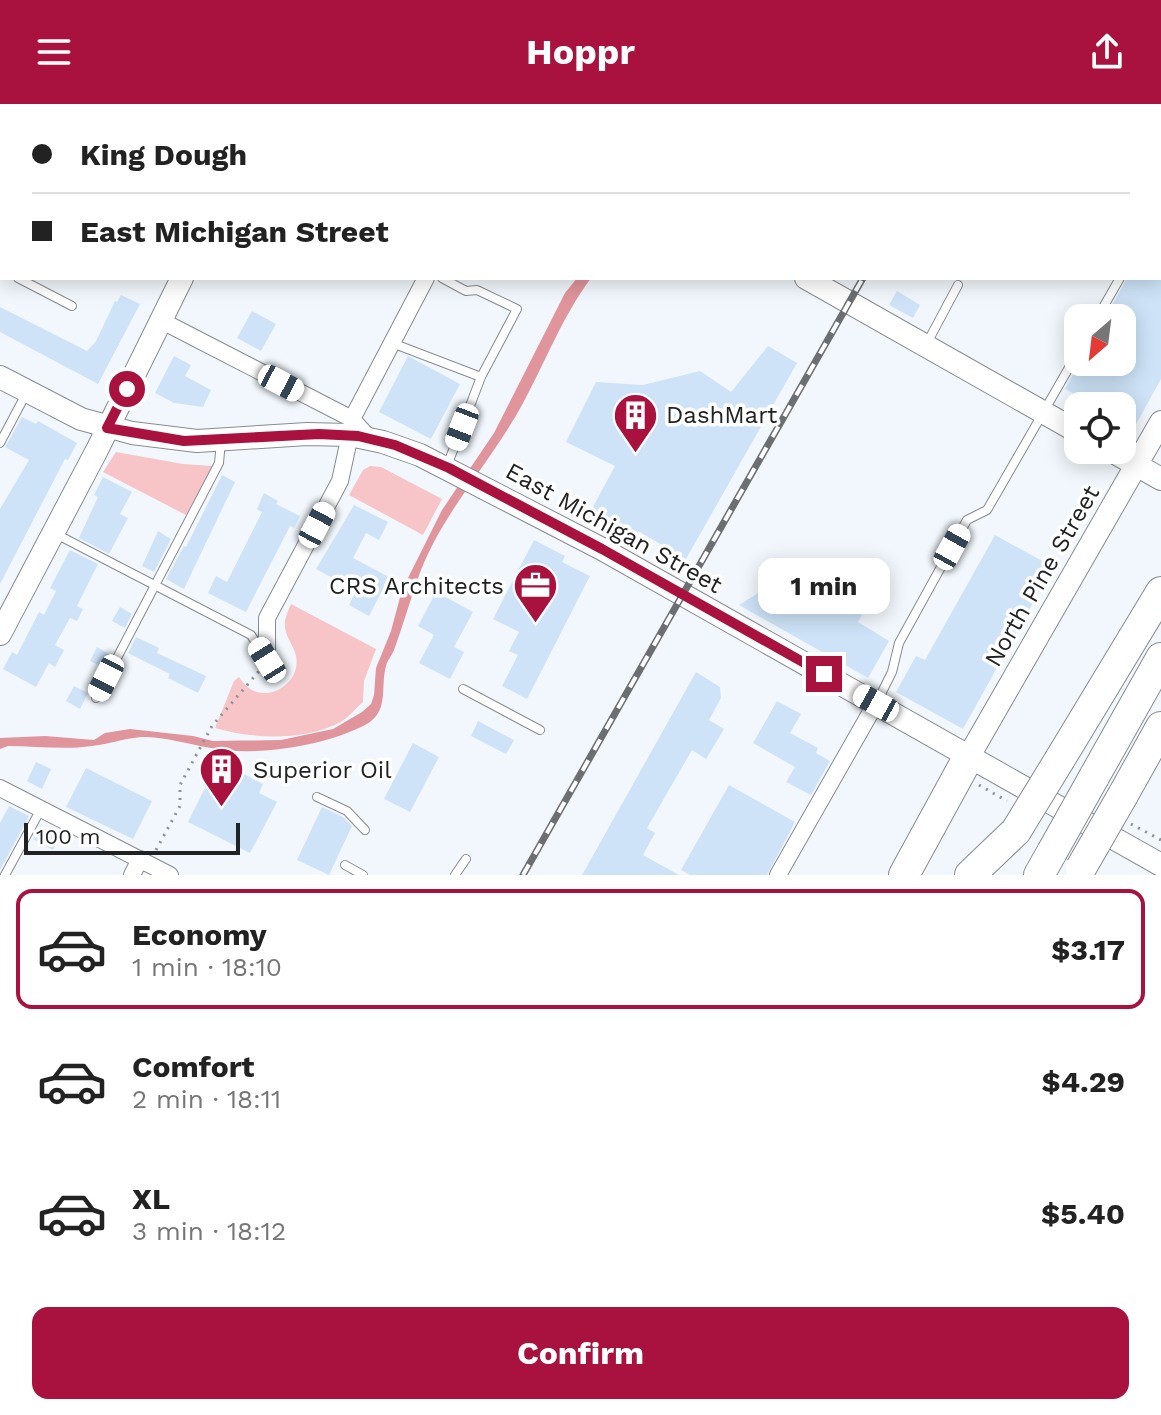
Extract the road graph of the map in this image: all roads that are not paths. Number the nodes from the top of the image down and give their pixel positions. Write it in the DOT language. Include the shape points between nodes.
graph roads {
  1 [pos="22,280"];
  2 [pos="181,280"];
  3 [pos="425,280"];
  4 [pos="446,280"];
  5 [pos="810,280"];
  6 [pos="1119,280"];
  7 [pos="958,285"];
  8 [pos="1105,304"];
  9 [pos="72,306"];
  10 [pos="162,321"];
  11 [pos="392,343"];
  12 [pos="926,345"];
  13 [pos="1064,376"];
  14 [pos="0,377"];
  15 [pos="481,377"];
  16 [pos="27,391"];
  17 [pos="312,399"];
  18 [pos="1044,412"];
  19 [pos="1161,422"];
  20 [pos="1064,424"];
  21 [pos="107,428"];
  22 [pos="357,431"];
  23 [pos="313,434"];
  24 [pos="221,440"];
  25 [pos="0,443"];
  26 [pos="1136,465"];
  27 [pos="448,468"];
  28 [pos="1161,479"];
  29 [pos="54,533"];
  30 [pos="155,585"];
  31 [pos="1161,592"];
  32 [pos="0,634"];
  33 [pos="1161,658"];
  34 [pos="267,660"];
  35 [pos="463,689"];
  36 [pos="96,698"];
  37 [pos="876,703"];
  38 [pos="1161,727"];
  39 [pos="540,730"];
  40 [pos="969,756"];
  41 [pos="0,788"];
  42 [pos="317,797"];
  43 [pos="41,809"];
  44 [pos="929,828"];
  45 [pos="365,830"];
  46 [pos="1016,831"];
  47 [pos="466,859"];
  48 [pos="144,862"];
  49 [pos="1046,863"];
  50 [pos="345,865"];
  51 [pos="1161,865"];
  52 [pos="1079,872"];
  53 [pos="5,875"];
  54 [pos="132,875"];
  55 [pos="170,875"];
  56 [pos="363,875"];
  57 [pos="455,875"];
  58 [pos="778,875"];
  59 [pos="892,875"];
  60 [pos="904,875"];
  61 [pos="970,875"];
  62 [pos="991,875"];
  1 -- 9 [label="lane"];
  2 -- 10 [label="main road"];
  3 -- 11 [label="street"];
  4 -- 15 [label="lane" via="517,309"];
  5 -- 12 [label="main road"];
  6 -- 8 [label="lane"];
  7 -- 12 [label="lane"];
  10 -- 17 [label="street"];
  10 -- 21 [label="main road"];
  11 -- 15 [label="lane"];
  11 -- 22 [label="street"];
  12 -- 18 [label="main road"];
  13 -- 18 [label="lane"];
  14 -- 16 [label="main road, East Michigan Street"];
  15 -- 27 [label="lane"];
  16 -- 21 [label="main road, East Michigan Street"];
  16 -- 25 [label="lane"];
  17 -- 22 [label="street"];
  17 -- 23 [label="street" via="318,423"];
  18 -- 20 [label="main road"];
  18 -- 37 [label="lane" via="987,510 967,520 899,643"];
  19 -- 26 [label="main road, North Pine Street"];
  21 -- 24 [label="main road, East Michigan Street" via="184,441"];
  21 -- 29 [label="main road"];
  22 -- 23 [label="main road, East Michigan Street"];
  22 -- 27 [label="main road, East Michigan Street"];
  22 -- 34 [label="street" via="340,481 267,618"];
  23 -- 24 [label="main road, East Michigan Street"];
  24 -- 30 [label="lane" via="219,463"];
  26 -- 28 [label="main road"];
  26 -- 40 [label="main road, North Pine Street"];
  27 -- 37 [label="main road, East Michigan Street"];
  29 -- 30 [label="lane"];
  29 -- 32 [label="main road"];
  30 -- 34 [label="lane" via="251,635"];
  30 -- 36 [label="lane"];
  31 -- 46 [label="highway, bridge"];
  33 -- 49 [label="highway, bridge"];
  35 -- 39 [label="lane"];
  37 -- 40 [label="main road, East Michigan Street"];
  37 -- 58 [label="street"];
  38 -- 52 [label="highway, bridge"];
  40 -- 44 [label="highway"];
  40 -- 51 [label="main road, East Michigan Street"];
  41 -- 43 [label="street"];
  42 -- 45 [label="lane" via="347,811"];
  43 -- 48 [label="street"];
  43 -- 53 [label="lane"];
  44 -- 59 [label="highway"];
  44 -- 60 [label="highway"];
  46 -- 61 [label="highway"];
  46 -- 62 [label="highway"];
  47 -- 57 [label="lane"];
  48 -- 54 [label="street"];
  48 -- 55 [label="street"];
  50 -- 56 [label="lane"];
}
